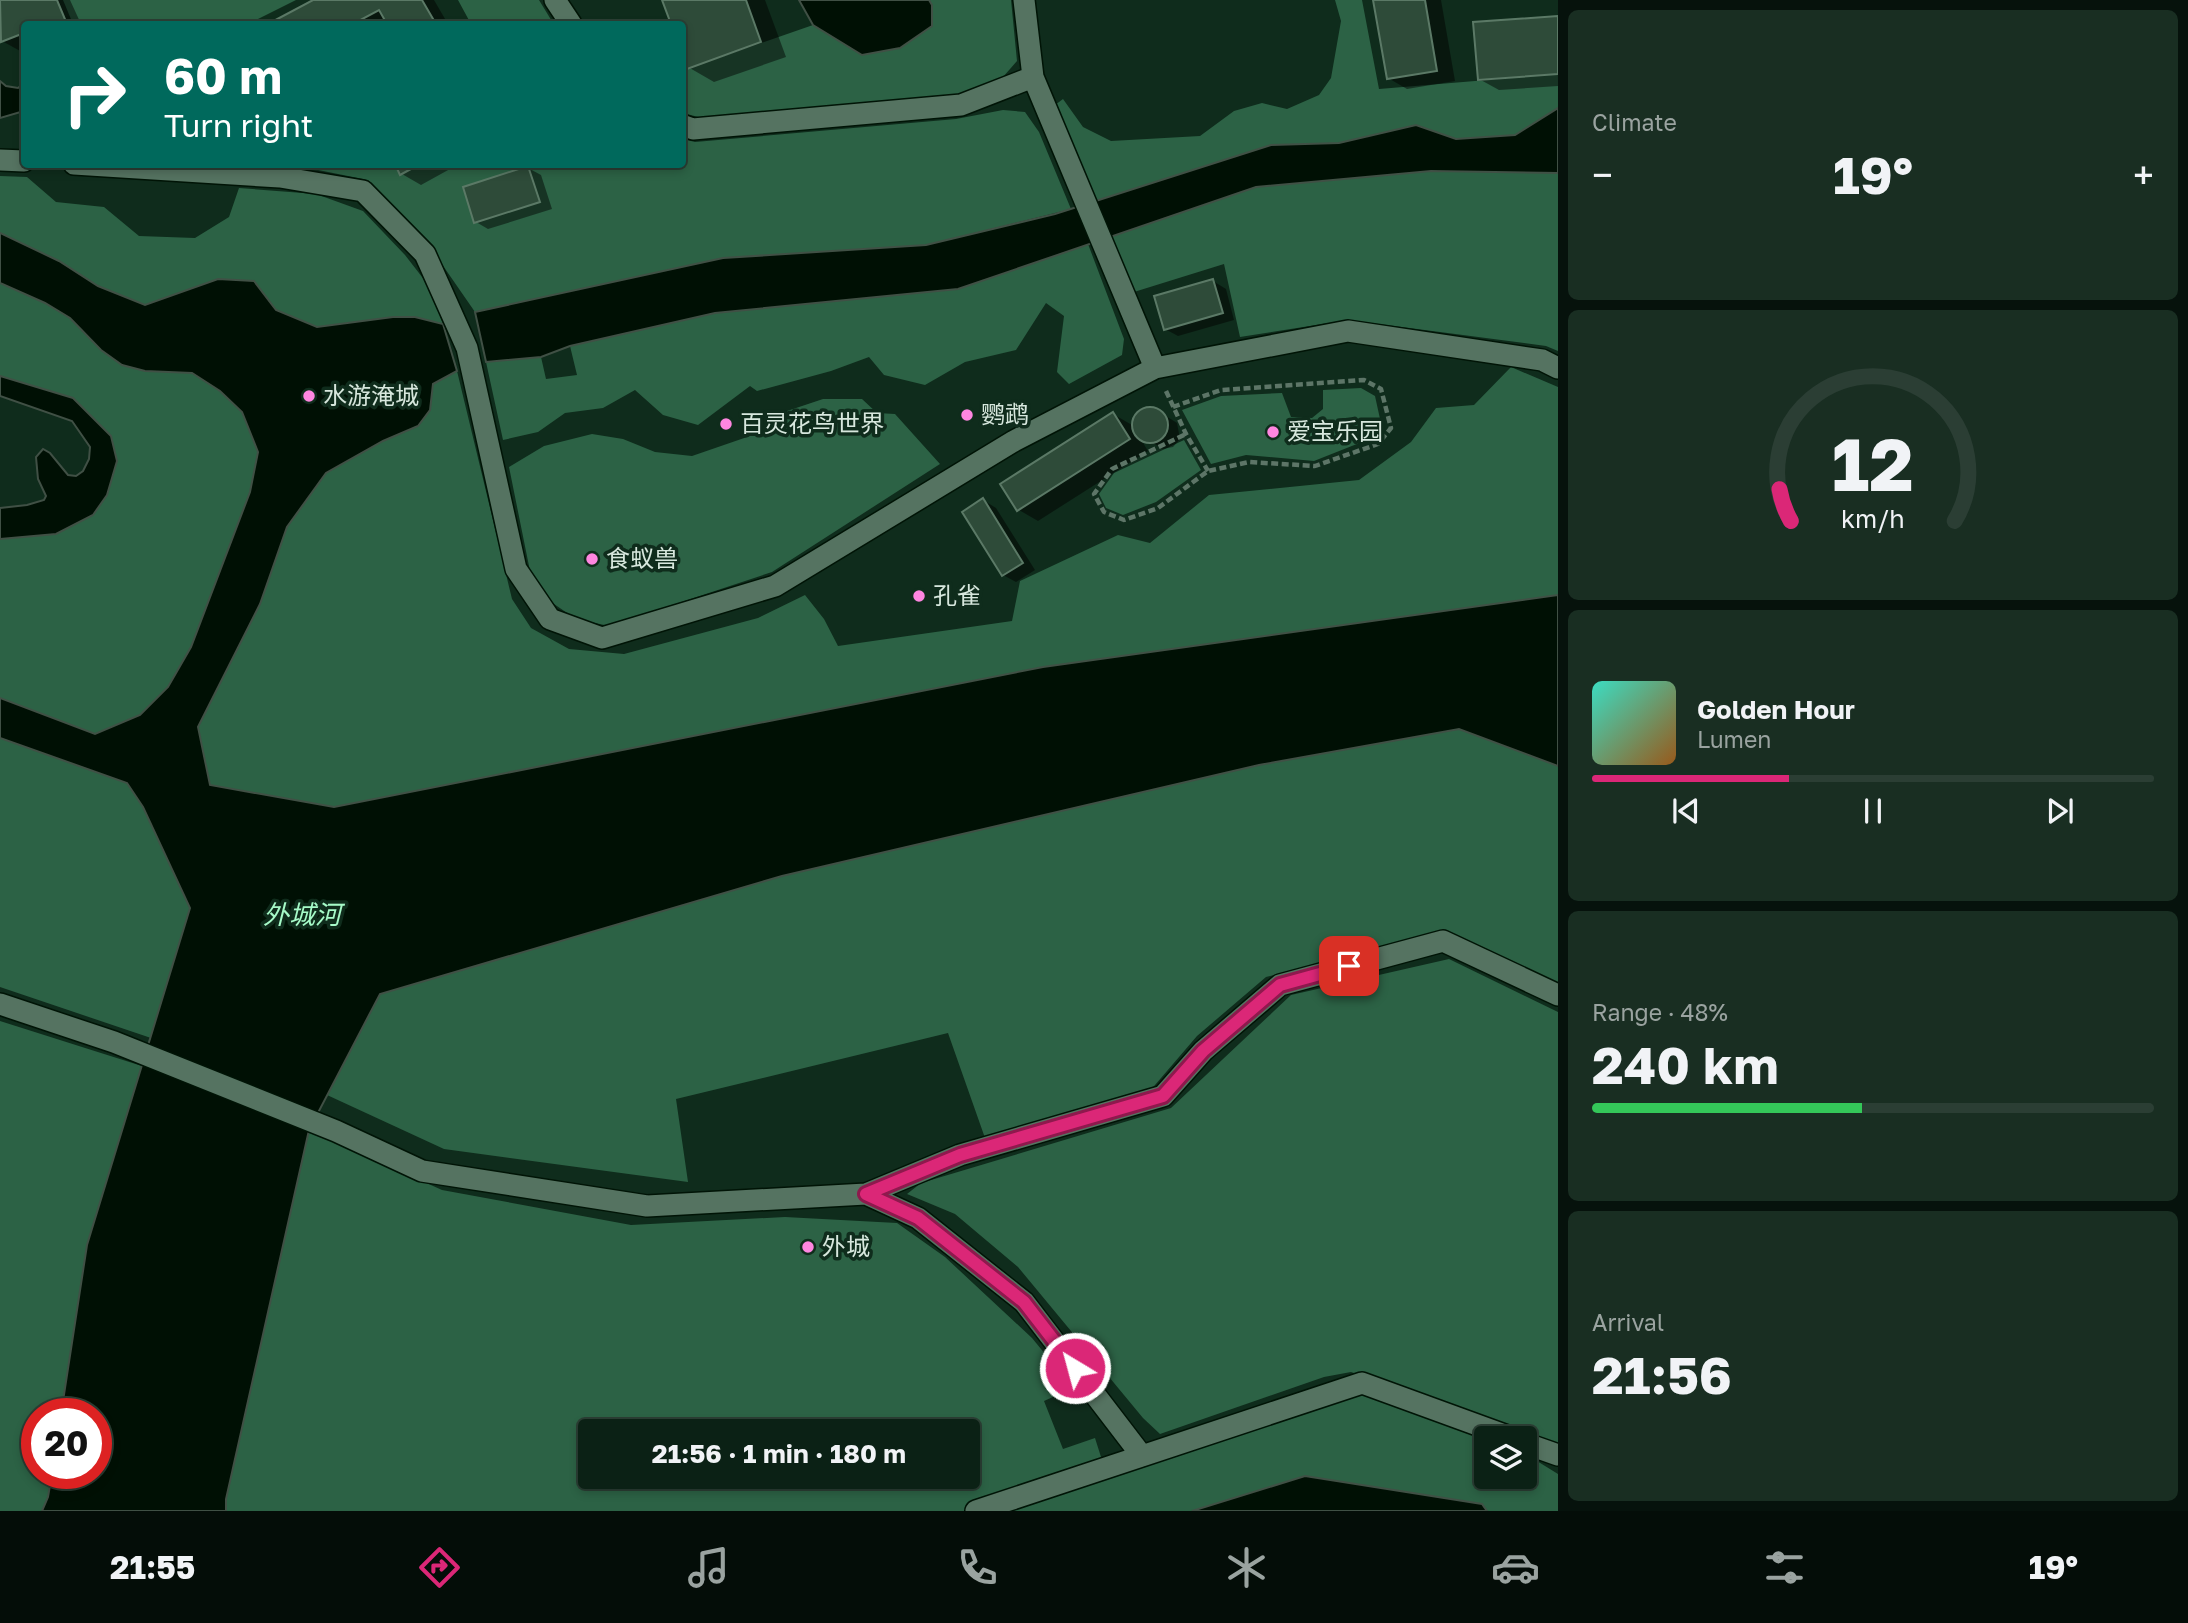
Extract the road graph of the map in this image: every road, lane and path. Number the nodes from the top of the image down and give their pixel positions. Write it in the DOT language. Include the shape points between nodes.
graph roads {
  1 [pos="555,0"];
  2 [pos="1024,0"];
  3 [pos="569,21"];
  4 [pos="1033,77"];
  5 [pos="686,126"];
  6 [pos="0,160"];
  7 [pos="21,162"];
  8 [pos="137,168"];
  9 [pos="1155,368"];
  10 [pos="1558,368"];
  11 [pos="1173,407"];
  12 [pos="1186,434"];
  13 [pos="1208,471"];
  14 [pos="1558,995"];
  15 [pos="0,1004"];
  16 [pos="866,1194"];
  17 [pos="1480,1426"];
  18 [pos="1537,1448"];
  19 [pos="1558,1455"];
  20 [pos="1142,1456"];
  21 [pos="976,1511"];
  1 -- 3 [label="street"];
  2 -- 4 [label="street"];
  4 -- 5 [label="street" via="961,105"];
  4 -- 9 [label="street"];
  6 -- 7 [label="street"];
  8 -- 9 [label="street" via="280,177 363,191 425,254 467,348 516,569 550,619 602,638 775,586 1014,441"];
  9 -- 10 [label="street" via="1348,331 1542,360"];
  9 -- 11 [label="path"];
  11 -- 12 [label="path"];
  11 -- 13 [label="path" via="1221,390 1364,380 1381,389 1391,428 1378,444 1315,466 1249,463"];
  12 -- 13 [label="path"];
  12 -- 13 [label="path" via="1112,469 1094,494 1104,512 1124,520 1158,508"];
  14 -- 16 [label="street" via="1443,941 1280,985 1203,1051 1163,1096 960,1155"];
  15 -- 16 [label="street" via="114,1042 336,1131 422,1171 647,1206"];
  16 -- 20 [label="street" via="918,1218 1024,1302"];
  17 -- 20 [label="street" via="1362,1383"];
  18 -- 19 [label="street"];
  20 -- 21 [label="street"];
}
